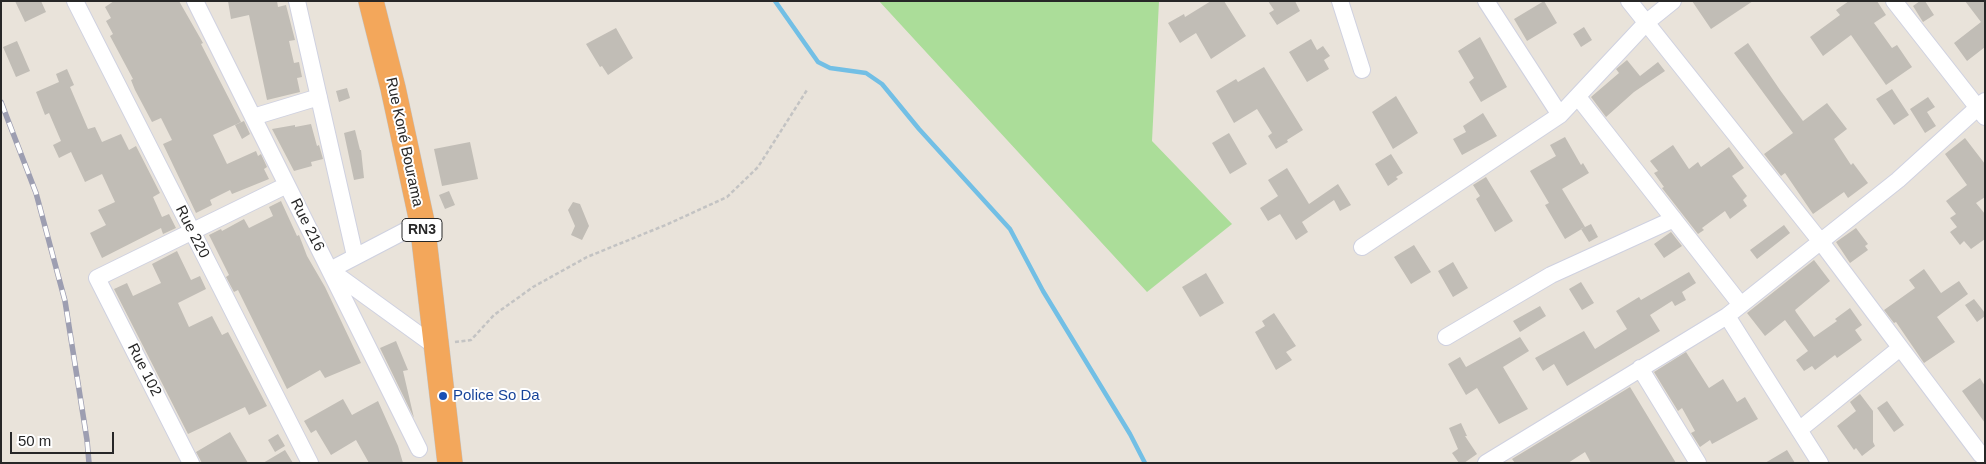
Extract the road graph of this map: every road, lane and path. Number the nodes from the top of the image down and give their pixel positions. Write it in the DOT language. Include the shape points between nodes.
graph roads {
  1 [pos="74,1"];
  2 [pos="195,1"];
  3 [pos="297,1"];
  4 [pos="371,1"];
  5 [pos="1340,1"];
  6 [pos="1486,1"];
  7 [pos="1629,1"];
  8 [pos="1673,1"];
  9 [pos="1894,1"];
  10 [pos="1647,22"];
  11 [pos="1362,70"];
  12 [pos="807,90"];
  13 [pos="1578,97"];
  14 [pos="319,98"];
  15 [pos="1982,108"];
  16 [pos="1560,115"];
  17 [pos="253,117"];
  18 [pos="287,185"];
  19 [pos="1674,219"];
  20 [pos="422,222"];
  21 [pos="192,231"];
  22 [pos="1821,242"];
  23 [pos="1362,247"];
  24 [pos="355,256"];
  25 [pos="330,270"];
  26 [pos="1741,305"];
  27 [pos="1727,316"];
  28 [pos="1446,337"];
  29 [pos="435,346"];
  30 [pos="1900,348"];
  31 [pos="1640,368"];
  32 [pos="1799,430"];
  33 [pos="420,449"];
  34 [pos="1979,457"];
  35 [pos="191,463"];
  36 [pos="310,463"];
  37 [pos="450,463"];
  38 [pos="1486,463"];
  39 [pos="1698,463"];
  40 [pos="1820,463"];
  1 -- 21 [label="street, Rue 220"];
  2 -- 17 [label="street, Rue 216"];
  3 -- 14 [label="street"];
  4 -- 20 [label="highway, Rue Koné Bourama / RN3"];
  5 -- 11 [label="street"];
  6 -- 16 [label="street"];
  7 -- 10 [label="street"];
  8 -- 10 [label="street"];
  9 -- 15 [label="street"];
  10 -- 13 [label="street"];
  10 -- 22 [label="street"];
  12 -- 29 [label="path" via="758,167 727,197 587,257 533,287 494,315 471,340"];
  13 -- 16 [label="street"];
  13 -- 19 [label="street"];
  14 -- 17 [label="street"];
  14 -- 24 [label="street"];
  15 -- 22 [label="street"];
  16 -- 23 [label="street"];
  17 -- 18 [label="street, Rue 216"];
  18 -- 21 [label="street"];
  18 -- 25 [label="street, Rue 216"];
  19 -- 26 [label="street"];
  19 -- 28 [label="street" via="1551,274"];
  20 -- 24 [label="street"];
  20 -- 29 [label="highway, Rue Koné Bourama / RN3"];
  21 -- 35 [label="street, Rue 102" via="97,278"];
  21 -- 36 [label="street, Rue 220"];
  22 -- 26 [label="street"];
  22 -- 30 [label="street"];
  24 -- 25 [label="street"];
  25 -- 29 [label="street"];
  25 -- 33 [label="street, Rue 216"];
  26 -- 27 [label="street"];
  27 -- 31 [label="street"];
  27 -- 32 [label="street"];
  29 -- 37 [label="highway, Rue Koné Bourama / RN3"];
  30 -- 32 [label="street"];
  30 -- 34 [label="street"];
  31 -- 38 [label="street"];
  31 -- 39 [label="street"];
  32 -- 40 [label="street"];
}
